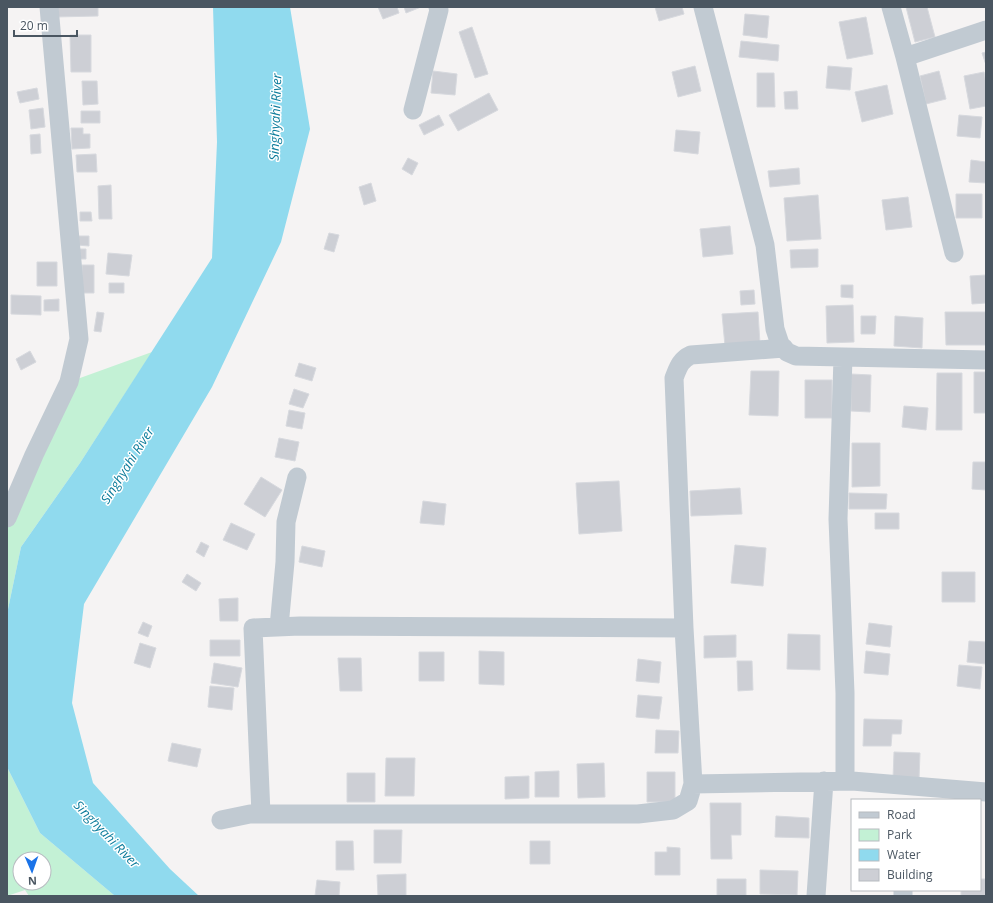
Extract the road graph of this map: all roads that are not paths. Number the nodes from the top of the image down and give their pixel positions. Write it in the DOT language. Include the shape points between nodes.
graph roads {
  1 [pos="49,7"];
  2 [pos="438,7"];
  3 [pos="703,7"];
  4 [pos="891,7"];
  5 [pos="986,30"];
  6 [pos="905,57"];
  7 [pos="413,110"];
  8 [pos="954,252"];
  9 [pos="784,348"];
  10 [pos="843,357"];
  11 [pos="986,360"];
  12 [pos="297,477"];
  13 [pos="7,518"];
  14 [pos="280,627"];
  15 [pos="684,628"];
  16 [pos="824,781"];
  17 [pos="845,781"];
  18 [pos="693,784"];
  19 [pos="986,792"];
  20 [pos="908,793"];
  21 [pos="261,814"];
  22 [pos="221,820"];
  23 [pos="816,896"];
  1 -- 13 [label="street" via="79,339 68,382"];
  2 -- 7 [label="street"];
  3 -- 9 [label="street" via="765,245 775,329"];
  4 -- 6 [label="street"];
  5 -- 6 [label="street"];
  6 -- 8 [label="street"];
  9 -- 10 [label="street" via="796,356"];
  9 -- 15 [label="street" via="691,355 679,365 674,378"];
  10 -- 11 [label="street"];
  10 -- 17 [label="street" via="838,519 845,693"];
  12 -- 14 [label="street" via="286,522"];
  14 -- 15 [label="street"];
  14 -- 21 [label="street" via="253,628"];
  15 -- 18 [label="street"];
  16 -- 17 [label="street"];
  16 -- 18 [label="street"];
  16 -- 23 [label="street"];
  17 -- 20 [label="street"];
  18 -- 21 [label="street" via="688,801 673,810 638,814"];
  19 -- 20 [label="street"];
  21 -- 22 [label="street"];
}
